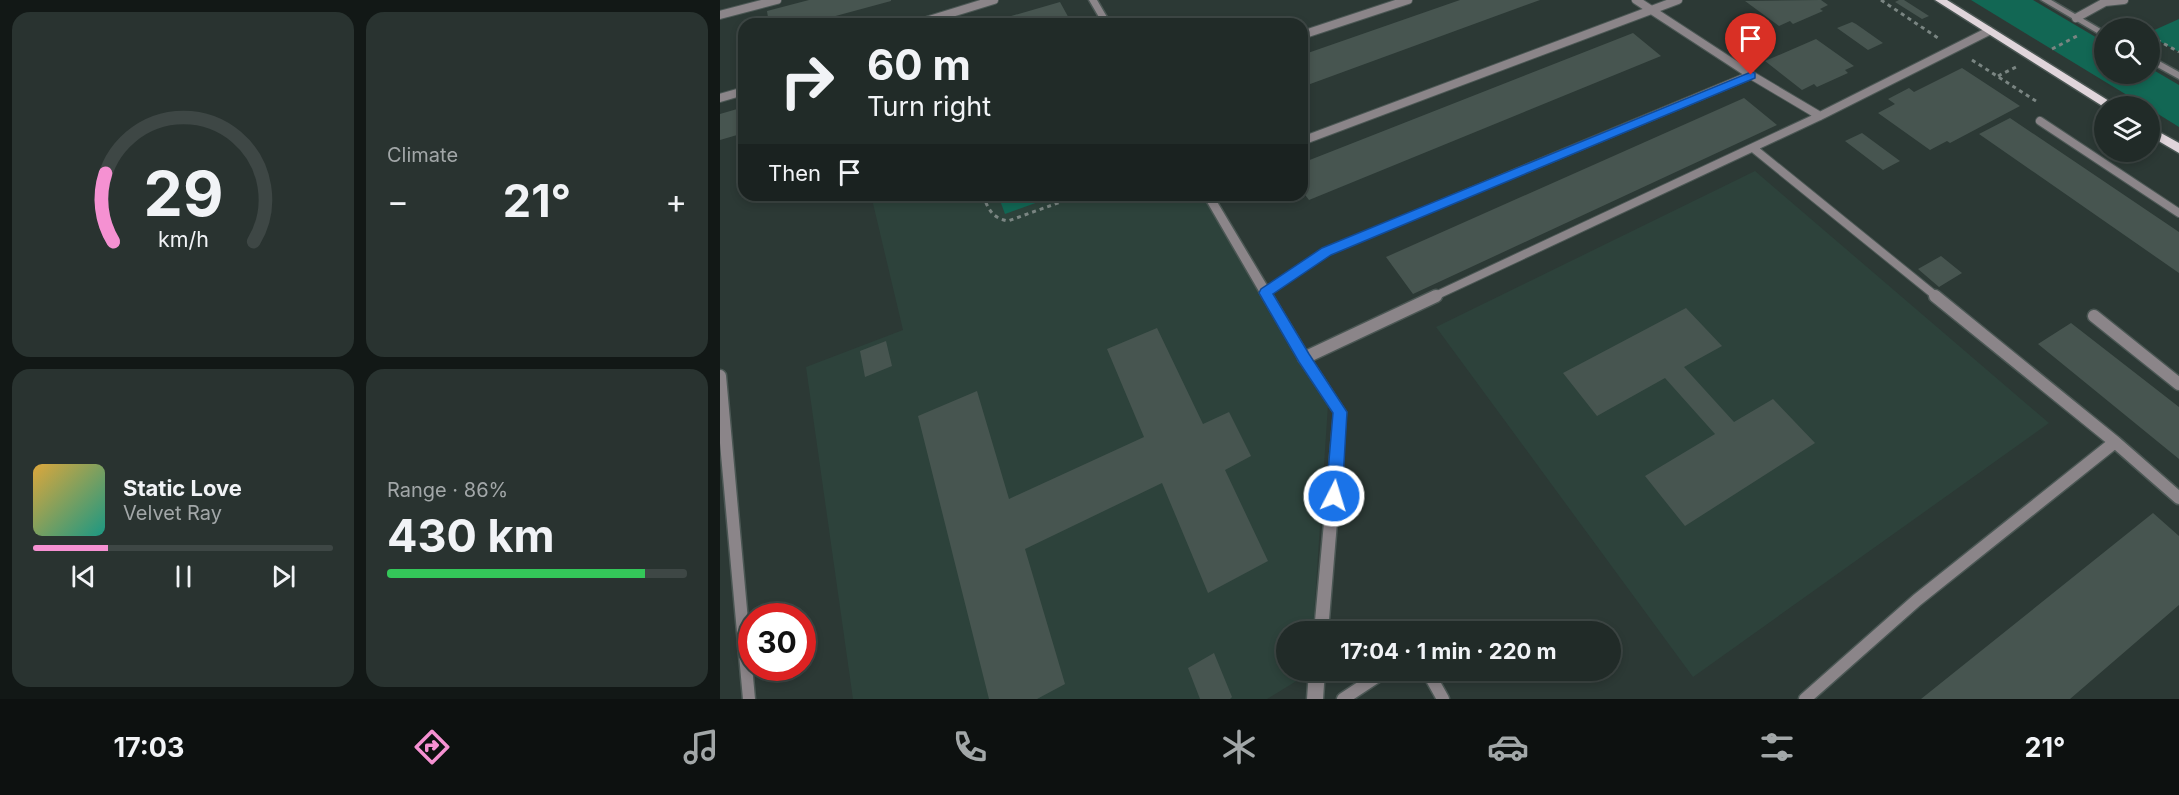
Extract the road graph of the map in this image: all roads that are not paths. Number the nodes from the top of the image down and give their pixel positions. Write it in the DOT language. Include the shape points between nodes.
graph roads {
  1 [pos="777,0"];
  2 [pos="994,0"];
  3 [pos="1093,0"];
  4 [pos="1408,0"];
  5 [pos="1636,0"];
  6 [pos="1678,0"];
  7 [pos="1940,0"];
  8 [pos="2045,0"];
  9 [pos="2124,0"];
  10 [pos="1650,10"];
  11 [pos="720,15"];
  12 [pos="936,18"];
  13 [pos="1104,18"];
  14 [pos="2076,18"];
  15 [pos="2094,28"];
  16 [pos="1989,31"];
  17 [pos="1308,33"];
  18 [pos="2160,65"];
  19 [pos="1751,75"];
  20 [pos="2179,76"];
  21 [pos="738,93"];
  22 [pos="2095,96"];
  23 [pos="720,98"];
  24 [pos="1820,116"];
  25 [pos="2040,121"];
  26 [pos="2160,137"];
  27 [pos="1308,139"];
  28 [pos="1753,147"];
  29 [pos="2179,149"];
  30 [pos="1212,201"];
  31 [pos="2179,213"];
  32 [pos="1266,293"];
  33 [pos="2094,316"];
  34 [pos="1304,358"];
  35 [pos="720,376"];
  36 [pos="2179,384"];
  37 [pos="2115,442"];
  38 [pos="2179,498"];
  39 [pos="1322,621"];
  40 [pos="1316,681"];
  41 [pos="1371,681"];
  42 [pos="1433,681"];
  43 [pos="749,699"];
  44 [pos="1315,699"];
  45 [pos="1343,699"];
  46 [pos="1443,699"];
  47 [pos="1804,699"];
  1 -- 11 [label="lane"];
  2 -- 12 [label="lane"];
  3 -- 13 [label="street"];
  4 -- 17 [label="lane"];
  5 -- 10 [label="lane"];
  6 -- 10 [label="lane"];
  7 -- 16 [label="main road"];
  8 -- 14 [label="street"];
  9 -- 14 [label="lane" via="2105,2"];
  10 -- 19 [label="lane"];
  10 -- 27 [label="lane"];
  14 -- 15 [label="street"];
  16 -- 22 [label="main road"];
  16 -- 24 [label="lane"];
  18 -- 20 [label="street"];
  19 -- 24 [label="lane"];
  19 -- 32 [label="lane" via="1326,252"];
  21 -- 23 [label="lane"];
  24 -- 28 [label="lane"];
  25 -- 31 [label="lane"];
  26 -- 29 [label="main road"];
  28 -- 34 [label="lane"];
  28 -- 37 [label="lane"];
  30 -- 32 [label="street"];
  32 -- 34 [label="street"];
  33 -- 36 [label="lane"];
  34 -- 39 [label="street" via="1340,412"];
  35 -- 43 [label="lane"];
  37 -- 38 [label="lane"];
  37 -- 47 [label="lane" via="1917,600"];
  40 -- 44 [label="street"];
  41 -- 45 [label="lane"];
  42 -- 46 [label="lane"];
}
